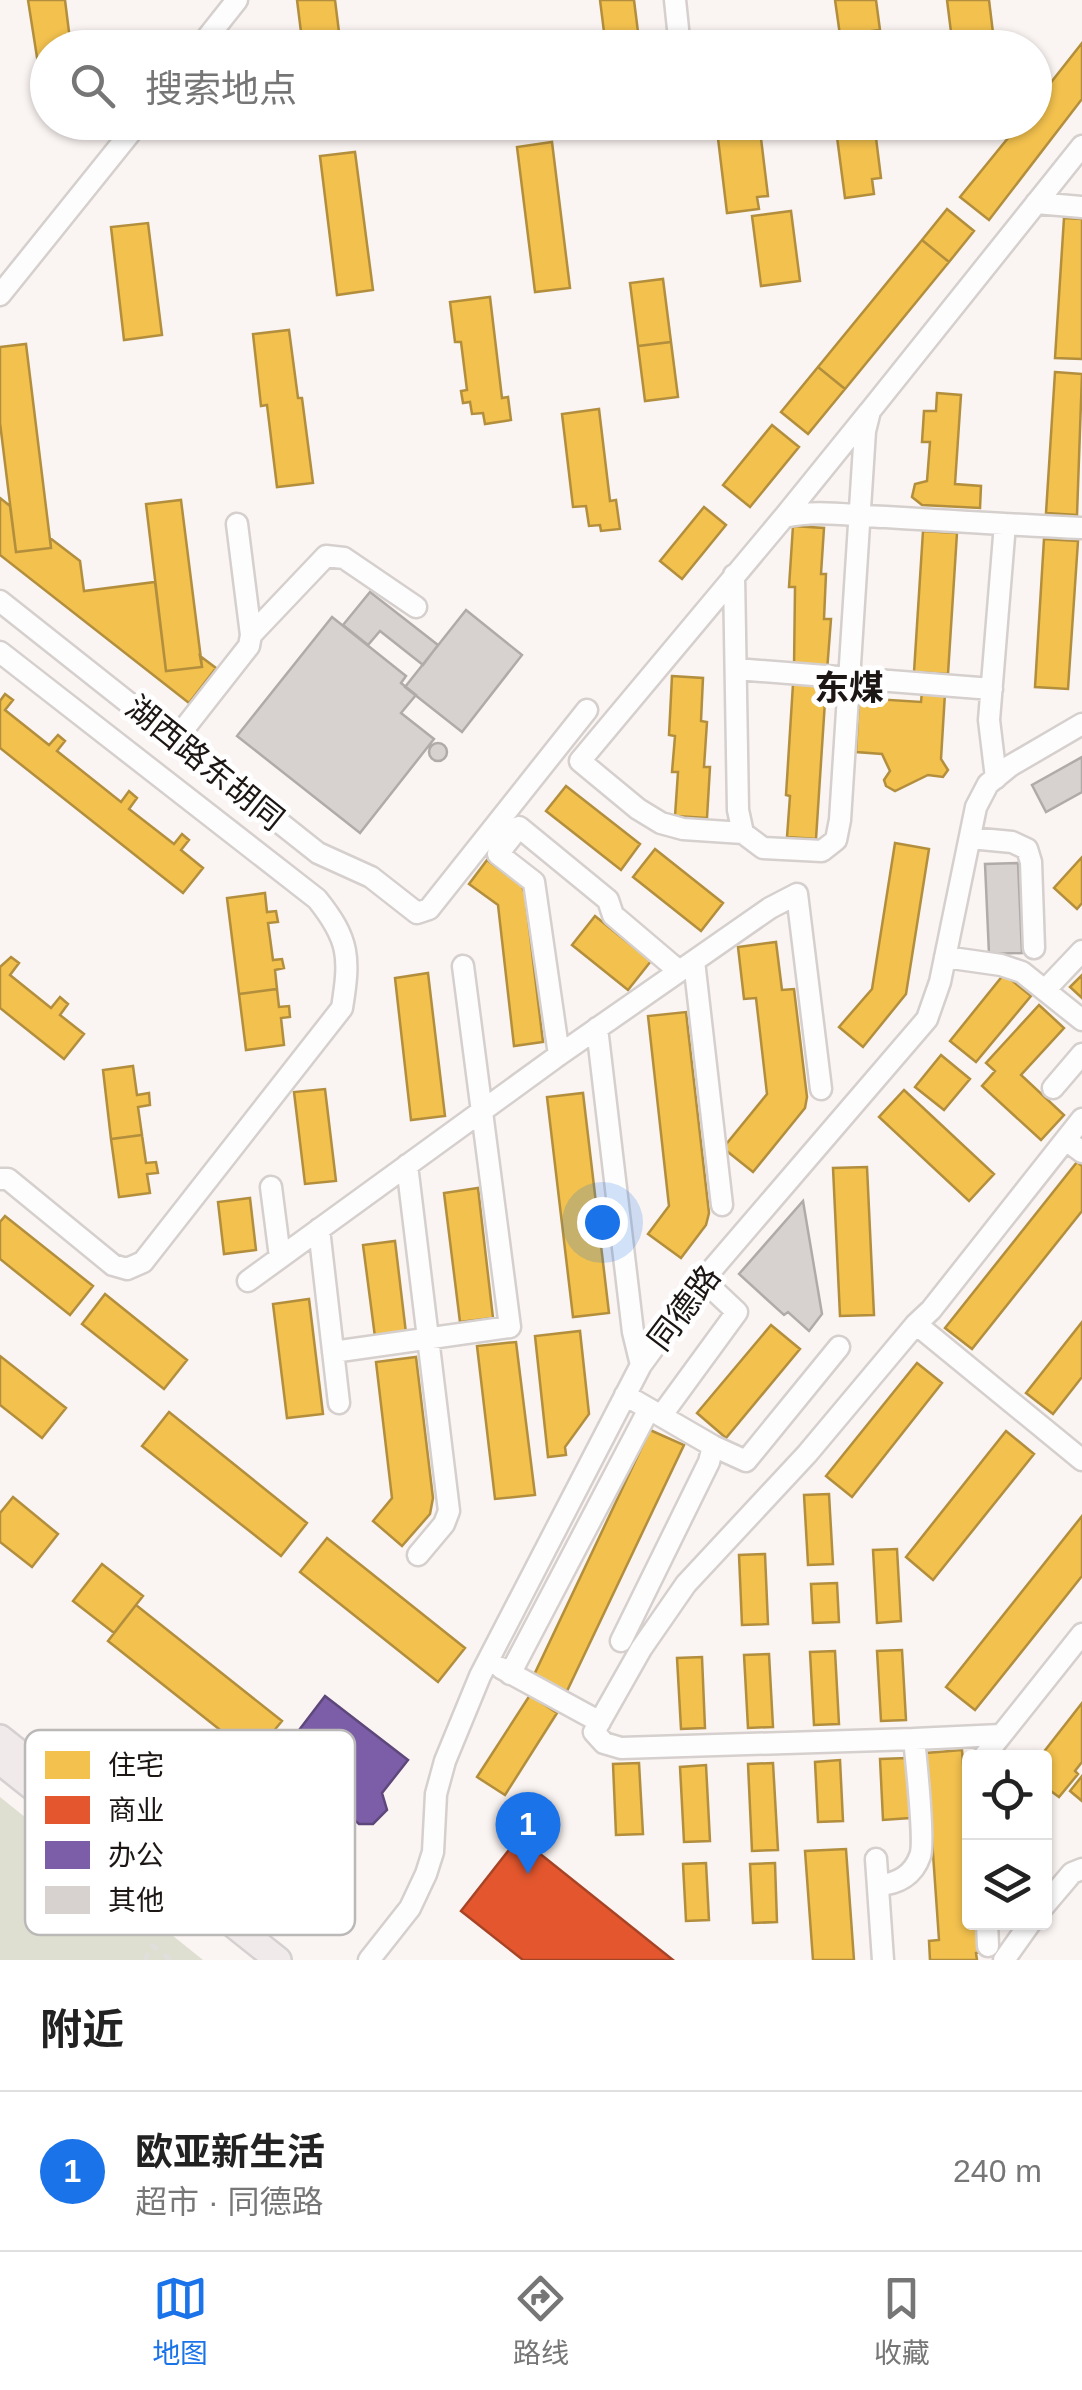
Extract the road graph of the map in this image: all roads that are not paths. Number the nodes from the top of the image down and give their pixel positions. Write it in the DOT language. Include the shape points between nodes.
graph roads {
  1 [pos="238,0"];
  2 [pos="675,0"];
  3 [pos="214,30"];
  4 [pos="678,30"];
  5 [pos="124,140"];
  6 [pos="1082,146"];
  7 [pos="1036,203"];
  8 [pos="1082,207"];
  9 [pos="0,294"];
  10 [pos="870,411"];
  11 [pos="861,516"];
  12 [pos="784,517"];
  13 [pos="237,524"];
  14 [pos="1004,524"];
  15 [pos="1082,528"];
  16 [pos="734,575"];
  17 [pos="0,601"];
  18 [pos="416,607"];
  19 [pos="251,636"];
  20 [pos="0,652"];
  21 [pos="736,669"];
  22 [pos="850,679"];
  23 [pos="992,688"];
  24 [pos="588,710"];
  25 [pos="1082,724"];
  26 [pos="176,739"];
  27 [pos="996,778"];
  28 [pos="742,833"];
  29 [pos="970,838"];
  30 [pos="1034,948"];
  31 [pos="1082,952"];
  32 [pos="945,956"];
  33 [pos="463,966"];
  34 [pos="686,966"];
  35 [pos="1045,990"];
  36 [pos="1082,1020"];
  37 [pos="598,1028"];
  38 [pos="559,1054"];
  39 [pos="1082,1054"];
  40 [pos="1053,1088"];
  41 [pos="821,1090"];
  42 [pos="481,1111"];
  43 [pos="1082,1119"];
  44 [pos="1074,1146"];
  45 [pos="408,1164"];
  46 [pos="0,1179"];
  47 [pos="271,1187"];
  48 [pos="722,1204"];
  49 [pos="319,1229"];
  50 [pos="280,1257"];
  51 [pos="703,1280"];
  52 [pos="248,1281"];
  53 [pos="916,1324"];
  54 [pos="430,1338"];
  55 [pos="839,1347"];
  56 [pos="333,1352"];
  57 [pos="641,1364"];
  58 [pos="625,1395"];
  59 [pos="339,1402"];
  60 [pos="655,1412"];
  61 [pos="713,1446"];
  62 [pos="1082,1460"];
  63 [pos="418,1555"];
  64 [pos="1082,1634"];
  65 [pos="621,1642"];
  66 [pos="487,1661"];
  67 [pos="510,1674"];
  68 [pos="600,1722"];
  69 [pos="1001,1735"];
  70 [pos="0,1738"];
  71 [pos="914,1739"];
  72 [pos="989,1750"];
  73 [pos="25,1758"];
  74 [pos="0,1760"];
  75 [pos="25,1780"];
  76 [pos="876,1859"];
  77 [pos="1082,1870"];
  78 [pos="878,1885"];
  79 [pos="1052,1897"];
  80 [pos="1023,1930"];
  81 [pos="219,1935"];
  82 [pos="247,1935"];
  83 [pos="996,1953"];
  84 [pos="250,1960"];
  85 [pos="278,1960"];
  86 [pos="369,1960"];
  87 [pos="883,1960"];
  1 -- 3 [label="street"];
  2 -- 4 [label="street"];
  5 -- 9 [label="street"];
  6 -- 7 [label="street"];
  7 -- 8 [label="street"];
  7 -- 10 [label="street"];
  10 -- 11 [label="street"];
  10 -- 12 [label="street"];
  11 -- 12 [label="street"];
  11 -- 14 [label="street"];
  11 -- 22 [label="street"];
  12 -- 16 [label="street"];
  13 -- 19 [label="street"];
  14 -- 15 [label="street"];
  14 -- 23 [label="street"];
  16 -- 21 [label="street"];
  16 -- 28 [label="street" via="580,760 661,823"];
  17 -- 26 [label="street, 湖西路东胡同"];
  18 -- 19 [label="street" via="344,558 326,556"];
  19 -- 26 [label="street"];
  20 -- 46 [label="street" via="317,899 338,924 347,977 342,1008 143,1262 128,1269 113,1265"];
  21 -- 22 [label="street"];
  21 -- 28 [label="street"];
  22 -- 23 [label="street"];
  22 -- 28 [label="street" via="836,840 822,850 785,850 763,848"];
  23 -- 27 [label="street"];
  24 -- 26 [label="street, 湖西路东胡同" via="429,909 417,913 371,877 318,853"];
  25 -- 27 [label="street, 同德路"];
  27 -- 29 [label="street, 同德路" via="976,807"];
  29 -- 30 [label="street" via="1027,849"];
  29 -- 32 [label="street, 同德路"];
  31 -- 35 [label="street"];
  32 -- 35 [label="street" via="1022,972"];
  32 -- 51 [label="street, 同德路" via="927,1020"];
  33 -- 42 [label="street"];
  34 -- 37 [label="street"];
  34 -- 38 [label="street" via="613,916 608,900 519,826 498,854 534,882"];
  34 -- 41 [label="street" via="797,894"];
  34 -- 48 [label="street"];
  35 -- 36 [label="street"];
  37 -- 38 [label="street"];
  37 -- 57 [label="street"];
  38 -- 42 [label="street"];
  39 -- 40 [label="street"];
  42 -- 45 [label="street"];
  42 -- 54 [label="street" via="510,1327"];
  43 -- 44 [label="street"];
  44 -- 53 [label="street"];
  45 -- 49 [label="street"];
  45 -- 54 [label="street"];
  47 -- 50 [label="street"];
  49 -- 50 [label="street"];
  49 -- 56 [label="street"];
  50 -- 52 [label="street"];
  51 -- 57 [label="street, 同德路"];
  51 -- 60 [label="street" via="737,1312"];
  53 -- 62 [label="street"];
  53 -- 68 [label="street" via="686,1584"];
  54 -- 56 [label="street"];
  54 -- 63 [label="street" via="449,1511"];
  55 -- 61 [label="street" via="746,1461"];
  56 -- 59 [label="street"];
  57 -- 58 [label="street, 同德路"];
  58 -- 60 [label="street"];
  58 -- 66 [label="street, 同德路"];
  60 -- 61 [label="street"];
  60 -- 67 [label="street"];
  61 -- 65 [label="street"];
  64 -- 69 [label="street"];
  66 -- 67 [label="street"];
  66 -- 86 [label="street, 同德路" via="445,1760 426,1874 410,1908"];
  67 -- 68 [label="street"];
  68 -- 71 [label="street" via="594,1732 622,1748"];
  69 -- 71 [label="street"];
  69 -- 72 [label="street"];
  70 -- 73 [label="main road"];
  71 -- 78 [label="street" via="922,1854 907,1876"];
  74 -- 75 [label="main road"];
  76 -- 78 [label="street"];
  77 -- 79 [label="street"];
  78 -- 87 [label="street"];
  80 -- 83 [label="street"];
  81 -- 84 [label="main road"];
  82 -- 85 [label="main road"];
}
